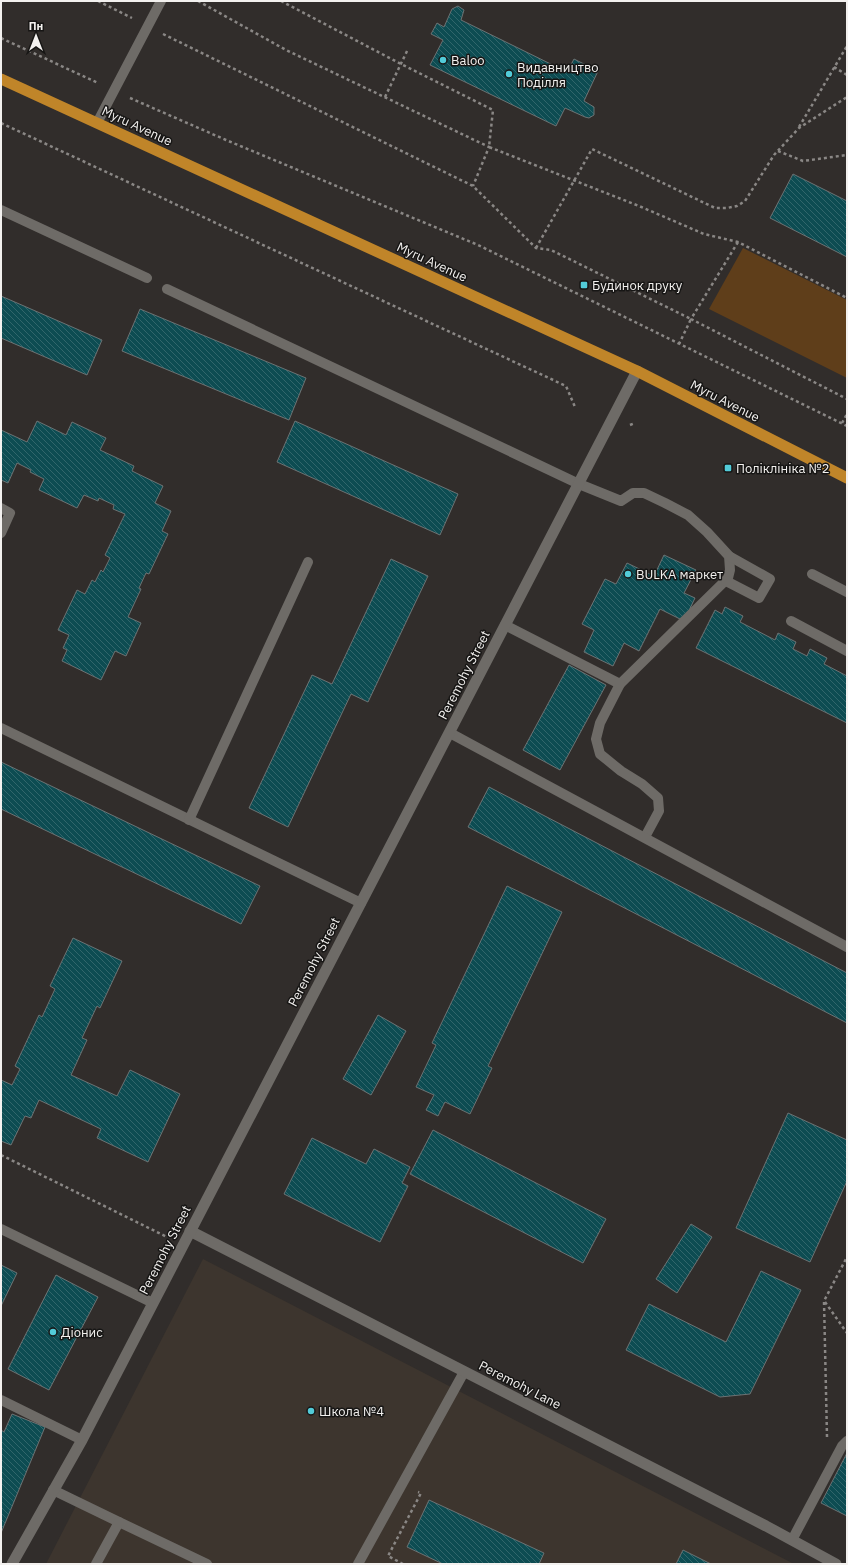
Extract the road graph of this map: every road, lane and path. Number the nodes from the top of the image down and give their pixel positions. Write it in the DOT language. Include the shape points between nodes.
graph roads {
  1 [pos="98,1"];
  2 [pos="161,1"];
  3 [pos="198,1"];
  4 [pos="281,1"];
  5 [pos="148,26"];
  6 [pos="1,38"];
  7 [pos="847,46"];
  8 [pos="408,49"];
  9 [pos="401,64"];
  10 [pos="834,67"];
  11 [pos="847,75"];
  12 [pos="1,79"];
  13 [pos="114,90"];
  14 [pos="385,97"];
  15 [pos="847,97"];
  16 [pos="1,123"];
  17 [pos="97,123"];
  18 [pos="799,128"];
  19 [pos="489,147"];
  20 [pos="778,151"];
  21 [pos="847,155"];
  22 [pos="575,180"];
  23 [pos="473,186"];
  24 [pos="1,210"];
  25 [pos="738,242"];
  26 [pos="536,248"];
  27 [pos="147,278"];
  28 [pos="167,289"];
  29 [pos="847,298"];
  30 [pos="691,320"];
  31 [pos="679,344"];
  32 [pos="637,372"];
  33 [pos="847,399"];
  34 [pos="575,407"];
  35 [pos="847,414"];
  36 [pos="842,423"];
  37 [pos="847,426"];
  38 [pos="847,478"];
  39 [pos="579,484"];
  40 [pos="1,508"];
  41 [pos="1,533"];
  42 [pos="730,556"];
  43 [pos="308,562"];
  44 [pos="812,574"];
  45 [pos="726,581"];
  46 [pos="847,592"];
  47 [pos="791,621"];
  48 [pos="505,625"];
  49 [pos="847,651"];
  50 [pos="620,684"];
  51 [pos="1,728"];
  52 [pos="450,733"];
  53 [pos="189,820"];
  54 [pos="645,837"];
  55 [pos="361,903"];
  56 [pos="847,947"];
  57 [pos="1,1155"];
  58 [pos="1,1229"];
  59 [pos="190,1231"];
  60 [pos="183,1245"];
  61 [pos="847,1256"];
  62 [pos="824,1301"];
  63 [pos="153,1303"];
  64 [pos="847,1333"];
  65 [pos="464,1372"];
  66 [pos="1,1400"];
  67 [pos="827,1436"];
  68 [pos="82,1440"];
  69 [pos="847,1441"];
  70 [pos="54,1490"];
  71 [pos="421,1493"];
  72 [pos="119,1522"];
  73 [pos="792,1540"];
  74 [pos="12,1564"];
  75 [pos="96,1564"];
  76 [pos="207,1564"];
  77 [pos="358,1564"];
  78 [pos="403,1564"];
  79 [pos="836,1564"];
  1 -- 5 [label="path"];
  2 -- 5 [label="lane"];
  3 -- 14 [label="path" via="286,50"];
  4 -- 9 [label="path"];
  5 -- 13 [label="lane"];
  5 -- 23 [label="path"];
  6 -- 13 [label="path"];
  7 -- 10 [label="path"];
  8 -- 9 [label="path"];
  9 -- 14 [label="path"];
  9 -- 19 [label="path" via="493,110"];
  10 -- 11 [label="path"];
  10 -- 18 [label="path"];
  12 -- 17 [label="main road, Myru Avenue"];
  13 -- 17 [label="lane"];
  13 -- 31 [label="path" via="226,140 478,245"];
  14 -- 19 [label="path"];
  15 -- 18 [label="path"];
  16 -- 34 [label="path" via="566,386"];
  17 -- 32 [label="main road, Myru Avenue"];
  18 -- 20 [label="path"];
  19 -- 22 [label="path"];
  19 -- 23 [label="path"];
  20 -- 21 [label="path" via="803,161"];
  20 -- 22 [label="path" via="745,201 727,208 715,208 592,149"];
  22 -- 25 [label="path" via="704,234"];
  22 -- 26 [label="path"];
  23 -- 26 [label="path"];
  24 -- 27 [label="lane"];
  25 -- 29 [label="path"];
  25 -- 30 [label="path"];
  26 -- 30 [label="path" via="551,250"];
  28 -- 39 [label="lane"];
  30 -- 31 [label="path"];
  30 -- 33 [label="path"];
  31 -- 36 [label="path"];
  32 -- 38 [label="main road, Myru Avenue"];
  32 -- 39 [label="street, Peremohy Street"];
  35 -- 36 [label="path"];
  36 -- 37 [label="path"];
  39 -- 42 [label="lane" via="621,501 633,492 644,493 665,502 688,515"];
  39 -- 48 [label="street, Peremohy Street"];
  40 -- 41 [label="lane" via="10,512"];
  42 -- 45 [label="lane" via="730,570"];
  42 -- 45 [label="lane" via="770,579 759,598"];
  43 -- 53 [label="lane"];
  44 -- 46 [label="lane"];
  45 -- 50 [label="lane"];
  47 -- 49 [label="lane"];
  48 -- 50 [label="lane"];
  48 -- 52 [label="street, Peremohy Street"];
  50 -- 54 [label="lane" via="605,712 596,739 600,754 658,798 659,811"];
  51 -- 53 [label="lane"];
  52 -- 54 [label="lane"];
  52 -- 55 [label="street, Peremohy Street"];
  53 -- 55 [label="lane"];
  54 -- 56 [label="lane"];
  55 -- 59 [label="street, Peremohy Street"];
  57 -- 60 [label="path"];
  58 -- 63 [label="lane"];
  59 -- 60 [label="street, Peremohy Street"];
  59 -- 65 [label="street, Peremohy Lane"];
  60 -- 63 [label="street, Peremohy Street"];
  61 -- 62 [label="path"];
  62 -- 64 [label="path"];
  62 -- 67 [label="path"];
  63 -- 68 [label="street, Peremohy Street"];
  65 -- 73 [label="street, Peremohy Lane"];
  65 -- 77 [label="lane"];
  66 -- 68 [label="lane"];
  68 -- 70 [label="street, Peremohy Street"];
  69 -- 73 [label="lane"];
  70 -- 72 [label="lane"];
  70 -- 74 [label="street, Peremohy Street"];
  71 -- 78 [label="path" via="388,1556"];
  72 -- 75 [label="lane"];
  72 -- 76 [label="lane"];
  73 -- 79 [label="street, Peremohy Lane"];
}
